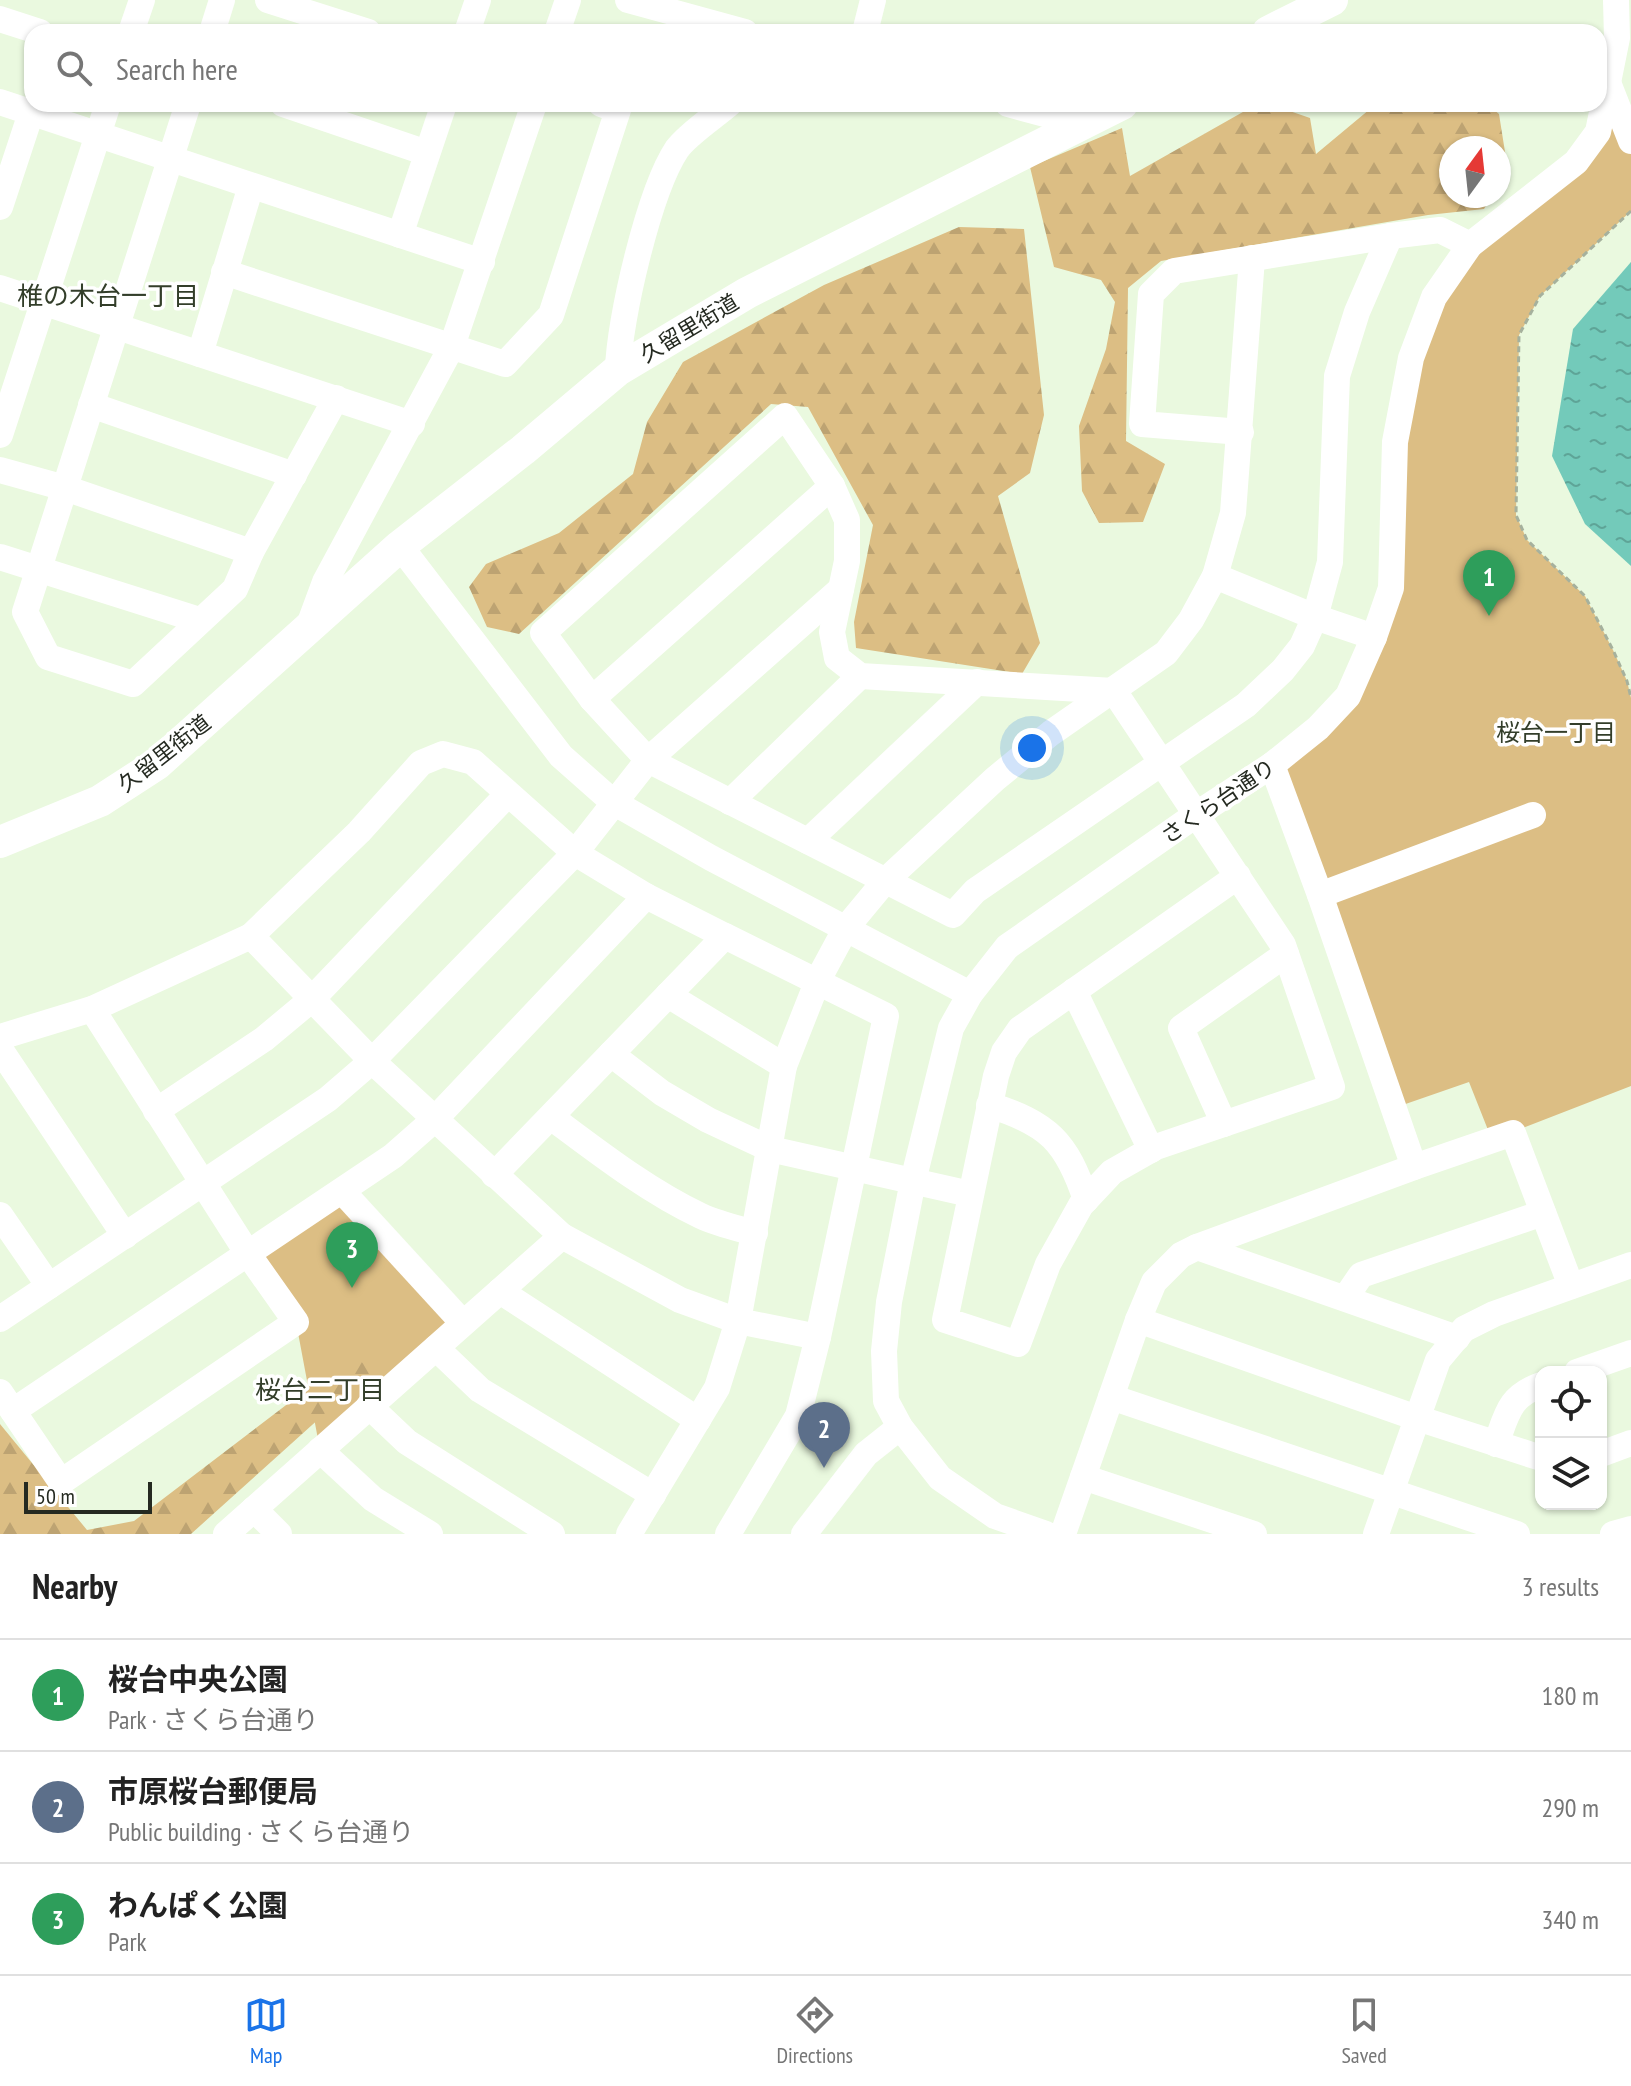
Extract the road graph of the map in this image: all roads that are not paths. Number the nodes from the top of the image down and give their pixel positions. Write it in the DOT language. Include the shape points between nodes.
graph roads {
  1 [pos="142,0"];
  2 [pos="222,0"];
  3 [pos="268,0"];
  4 [pos="478,0"];
  5 [pos="568,0"];
  6 [pos="628,0"];
  7 [pos="873,0"];
  8 [pos="1332,0"];
  9 [pos="1616,0"];
  10 [pos="0,19"];
  11 [pos="134,24"];
  12 [pos="214,24"];
  13 [pos="343,24"];
  14 [pos="470,24"];
  15 [pos="560,24"];
  16 [pos="716,24"];
  17 [pos="867,24"];
  18 [pos="1284,24"];
  19 [pos="24,27"];
  20 [pos="1609,85"];
  21 [pos="1607,94"];
  22 [pos="0,102"];
  23 [pos="24,111"];
  24 [pos="105,112"];
  25 [pos="186,112"];
  26 [pos="307,112"];
  27 [pos="441,112"];
  28 [pos="531,112"];
  29 [pos="617,112"];
  30 [pos="720,112"];
  31 [pos="1038,112"];
  32 [pos="1106,112"];
  33 [pos="1603,112"];
  34 [pos="31,113"];
  35 [pos="1082,124"];
  36 [pos="98,135"];
  37 [pos="1631,141"];
  38 [pos="427,153"];
  39 [pos="171,159"];
  40 [pos="251,186"];
  41 [pos="0,207"];
  42 [pos="400,235"];
  43 [pos="1390,236"];
  44 [pos="1470,245"];
  45 [pos="1252,258"];
  46 [pos="482,262"];
  47 [pos="224,272"];
  48 [pos="0,288"];
  49 [pos="43,302"];
  50 [pos="117,327"];
  51 [pos="452,346"];
  52 [pos="200,354"];
  53 [pos="618,370"];
  54 [pos="336,398"];
  55 [pos="91,405"];
  56 [pos="412,424"];
  57 [pos="1241,432"];
  58 [pos="0,435"];
  59 [pos="0,470"];
  60 [pos="294,475"];
  61 [pos="832,486"];
  62 [pos="65,488"];
  63 [pos="400,546"];
  64 [pos="251,552"];
  65 [pos="0,557"];
  66 [pos="37,570"];
  67 [pos="1215,576"];
  68 [pos="841,589"];
  69 [pos="1315,617"];
  70 [pos="199,620"];
  71 [pos="307,632"];
  72 [pos="1374,637"];
  73 [pos="860,676"];
  74 [pos="977,682"];
  75 [pos="1114,691"];
  76 [pos="592,699"];
  77 [pos="648,760"];
  78 [pos="1163,762"];
  79 [pos="1272,765"];
  80 [pos="508,794"];
  81 [pos="613,802"];
  82 [pos="730,802"];
  83 [pos="1197,814"];
  84 [pos="1533,815"];
  85 [pos="808,841"];
  86 [pos="0,842"];
  87 [pos="575,853"];
  88 [pos="0,856"];
  89 [pos="1238,876"];
  90 [pos="885,881"];
  91 [pos="1320,895"];
  92 [pos="646,896"];
  93 [pos="846,928"];
  94 [pos="251,936"];
  95 [pos="725,936"];
  96 [pos="1286,954"];
  97 [pos="818,980"];
  98 [pos="1074,991"];
  99 [pos="970,994"];
  100 [pos="668,995"];
  101 [pos="312,999"];
  102 [pos="92,1009"];
  103 [pos="0,1037"];
  104 [pos="0,1049"];
  105 [pos="611,1054"];
  106 [pos="372,1061"];
  107 [pos="784,1066"];
  108 [pos="989,1105"];
  109 [pos="156,1111"];
  110 [pos="551,1117"];
  111 [pos="435,1119"];
  112 [pos="1224,1124"];
  113 [pos="770,1149"];
  114 [pos="1151,1150"];
  115 [pos="1414,1167"];
  116 [pos="852,1169"];
  117 [pos="494,1175"];
  118 [pos="913,1181"];
  119 [pos="204,1183"];
  120 [pos="342,1191"];
  121 [pos="970,1194"];
  122 [pos="1086,1200"];
  123 [pos="1543,1213"];
  124 [pos="0,1215"];
  125 [pos="755,1233"];
  126 [pos="125,1236"];
  127 [pos="562,1236"];
  128 [pos="1197,1247"];
  129 [pos="248,1254"];
  130 [pos="1631,1265"];
  131 [pos="49,1286"];
  132 [pos="1571,1286"];
  133 [pos="500,1291"];
  134 [pos="1346,1297"];
  135 [pos="0,1319"];
  136 [pos="1138,1320"];
  137 [pos="738,1321"];
  138 [pos="463,1323"];
  139 [pos="818,1337"];
  140 [pos="1457,1338"];
  141 [pos="436,1348"];
  142 [pos="1631,1353"];
  143 [pos="1594,1366"];
  144 [pos="1535,1387"];
  145 [pos="1111,1397"];
  146 [pos="6,1401"];
  147 [pos="369,1406"];
  148 [pos="1417,1418"];
  149 [pos="698,1420"];
  150 [pos="900,1427"];
  151 [pos="1631,1443"];
  152 [pos="1496,1444"];
  153 [pos="320,1450"];
  154 [pos="1607,1452"];
  155 [pos="1535,1456"];
  156 [pos="1083,1477"];
  157 [pos="1391,1493"];
  158 [pos="653,1495"];
  159 [pos="254,1509"];
  160 [pos="1631,1529"];
  161 [pos="226,1534"];
  162 [pos="279,1534"];
  163 [pos="430,1534"];
  164 [pos="552,1534"];
  165 [pos="629,1534"];
  166 [pos="728,1534"];
  167 [pos="804,1534"];
  168 [pos="1046,1534"];
  169 [pos="1063,1534"];
  170 [pos="1254,1534"];
  171 [pos="1376,1534"];
  172 [pos="1517,1534"];
  173 [pos="1613,1534"];
  1 -- 11 [label="street"];
  2 -- 12 [label="street"];
  3 -- 13 [label="street"];
  4 -- 14 [label="street"];
  5 -- 15 [label="street"];
  6 -- 16 [label="street"];
  7 -- 17 [label="street"];
  8 -- 18 [label="main road"];
  9 -- 20 [label="street, さくら台通り" via="1617,38"];
  10 -- 19 [label="street"];
  20 -- 21 [label="street, さくら台通り"];
  20 -- 37 [label="street"];
  22 -- 23 [label="street"];
  24 -- 36 [label="street"];
  25 -- 39 [label="street"];
  26 -- 38 [label="street"];
  27 -- 38 [label="street"];
  28 -- 46 [label="street"];
  29 -- 51 [label="street" via="551,315 505,364"];
  30 -- 53 [label="street" via="678,147 664,176 639,257"];
  31 -- 35 [label="street"];
  32 -- 35 [label="main road, 久留里街道"];
  33 -- 44 [label="street, さくら台通り" via="1598,132 1576,162"];
  34 -- 36 [label="street"];
  34 -- 41 [label="street"];
  35 -- 53 [label="main road, 久留里街道" via="747,293"];
  36 -- 39 [label="street"];
  36 -- 49 [label="street"];
  38 -- 42 [label="street"];
  39 -- 40 [label="street"];
  39 -- 50 [label="street"];
  40 -- 42 [label="street"];
  40 -- 47 [label="street"];
  42 -- 46 [label="street"];
  43 -- 44 [label="street" via="1440,230"];
  43 -- 45 [label="street"];
  43 -- 69 [label="street" via="1337,376 1330,562"];
  44 -- 72 [label="street, さくら台通り" via="1434,297 1411,358 1395,442 1391,588"];
  45 -- 57 [label="street"];
  45 -- 57 [label="street" via="1174,271 1151,294 1142,424"];
  46 -- 51 [label="street"];
  47 -- 51 [label="street"];
  47 -- 52 [label="street"];
  48 -- 49 [label="street"];
  49 -- 50 [label="street"];
  49 -- 58 [label="street"];
  50 -- 52 [label="street"];
  50 -- 55 [label="street"];
  51 -- 56 [label="street"];
  52 -- 54 [label="street"];
  53 -- 63 [label="main road, 久留里街道"];
  54 -- 56 [label="street"];
  54 -- 60 [label="street"];
  55 -- 60 [label="street"];
  55 -- 62 [label="street"];
  56 -- 71 [label="street" via="325,582"];
  57 -- 67 [label="street" via="1233,513"];
  59 -- 62 [label="street"];
  60 -- 64 [label="street"];
  61 -- 68 [label="street" via="847,520"];
  61 -- 76 [label="street"];
  61 -- 76 [label="street" via="785,416 543,633"];
  62 -- 64 [label="street"];
  62 -- 66 [label="street"];
  63 -- 71 [label="main road, 久留里街道"];
  63 -- 81 [label="street" via="561,756"];
  64 -- 70 [label="street" via="235,589"];
  65 -- 66 [label="street"];
  66 -- 70 [label="street"];
  66 -- 70 [label="street" via="25,612 48,657 133,684"];
  67 -- 69 [label="street"];
  67 -- 75 [label="street" via="1166,653"];
  68 -- 73 [label="street" via="832,632 837,658"];
  68 -- 77 [label="street"];
  69 -- 72 [label="street"];
  69 -- 78 [label="street" via="1283,670 1246,705"];
  71 -- 86 [label="main road, 久留里街道" via="157,764 100,801"];
  71 -- 88 [label="main road, 久留里街道" via="169,777 106,816"];
  72 -- 79 [label="street, さくら台通り" via="1348,696"];
  73 -- 74 [label="street"];
  73 -- 82 [label="street"];
  74 -- 75 [label="street"];
  74 -- 85 [label="street"];
  75 -- 78 [label="street"];
  75 -- 90 [label="street" via="995,779"];
  76 -- 77 [label="street"];
  77 -- 81 [label="street"];
  77 -- 82 [label="street"];
  78 -- 83 [label="street"];
  78 -- 90 [label="street" via="975,891 953,915"];
  79 -- 83 [label="street, さくら台通り"];
  79 -- 91 [label="street"];
  80 -- 87 [label="street"];
  80 -- 94 [label="street" via="473,762 443,754 421,763 359,832"];
  80 -- 101 [label="street"];
  81 -- 87 [label="street"];
  81 -- 93 [label="street"];
  82 -- 85 [label="street"];
  83 -- 89 [label="street"];
  83 -- 99 [label="street, さくら台通り" via="1007,947"];
  84 -- 91 [label="street"];
  85 -- 90 [label="street"];
  87 -- 92 [label="street"];
  87 -- 106 [label="street"];
  89 -- 96 [label="street"];
  89 -- 98 [label="street"];
  90 -- 93 [label="street"];
  91 -- 115 [label="street"];
  92 -- 95 [label="street"];
  92 -- 111 [label="street"];
  93 -- 97 [label="street"];
  93 -- 99 [label="street"];
  94 -- 101 [label="street"];
  94 -- 102 [label="street"];
  95 -- 97 [label="street"];
  95 -- 100 [label="street"];
  96 -- 112 [label="street" via="1181,1028"];
  96 -- 112 [label="street" via="1332,1087"];
  97 -- 107 [label="street"];
  97 -- 116 [label="street" via="886,1016"];
  98 -- 108 [label="street" via="1020,1029 1004,1052"];
  98 -- 114 [label="street"];
  99 -- 118 [label="street, さくら台通り" via="951,1028"];
  100 -- 105 [label="street"];
  100 -- 107 [label="street"];
  101 -- 106 [label="street"];
  101 -- 109 [label="street" via="264,1039"];
  102 -- 103 [label="street"];
  102 -- 109 [label="street"];
  104 -- 126 [label="street"];
  105 -- 110 [label="street"];
  105 -- 113 [label="street" via="673,1100"];
  106 -- 111 [label="street"];
  106 -- 119 [label="street" via="328,1099"];
  107 -- 113 [label="street"];
  108 -- 121 [label="street"];
  108 -- 122 [label="street" via="1024,1116 1053,1137 1075,1166"];
  109 -- 119 [label="street"];
  110 -- 117 [label="street"];
  110 -- 125 [label="street" via="686,1208"];
  111 -- 117 [label="street"];
  111 -- 120 [label="street"];
  112 -- 114 [label="street"];
  113 -- 116 [label="street"];
  113 -- 125 [label="street"];
  114 -- 122 [label="street" via="1112,1172"];
  115 -- 123 [label="street" via="1513,1133"];
  115 -- 128 [label="street"];
  116 -- 118 [label="street"];
  116 -- 139 [label="street"];
  117 -- 127 [label="street"];
  118 -- 121 [label="street"];
  118 -- 150 [label="street, さくら台通り" via="884,1351 886,1401"];
  119 -- 126 [label="street"];
  119 -- 129 [label="street"];
  120 -- 129 [label="street"];
  120 -- 138 [label="street"];
  121 -- 122 [label="street" via="945,1320 1018,1344 1048,1264"];
  123 -- 132 [label="street"];
  123 -- 134 [label="street" via="1361,1275"];
  124 -- 131 [label="street"];
  125 -- 137 [label="street"];
  126 -- 131 [label="street"];
  127 -- 133 [label="street"];
  127 -- 137 [label="street" via="680,1300"];
  128 -- 134 [label="street"];
  128 -- 136 [label="street" via="1154,1282"];
  129 -- 146 [label="street"];
  129 -- 146 [label="street" via="296,1322 61,1482"];
  130 -- 132 [label="street"];
  131 -- 135 [label="street"];
  132 -- 140 [label="street" via="1494,1314"];
  133 -- 138 [label="street"];
  133 -- 149 [label="street"];
  134 -- 140 [label="street"];
  136 -- 145 [label="street"];
  136 -- 148 [label="street"];
  137 -- 139 [label="street"];
  137 -- 149 [label="street" via="717,1388"];
  138 -- 141 [label="street"];
  139 -- 166 [label="street" via="798,1416"];
  140 -- 148 [label="street" via="1438,1360"];
  141 -- 147 [label="street"];
  141 -- 158 [label="street" via="480,1390"];
  142 -- 143 [label="street"];
  144 -- 152 [label="street" via="1512,1403"];
  145 -- 156 [label="street"];
  145 -- 157 [label="street"];
  147 -- 153 [label="street"];
  147 -- 164 [label="street" via="407,1442"];
  148 -- 152 [label="street"];
  148 -- 157 [label="street"];
  149 -- 158 [label="street"];
  150 -- 167 [label="street" via="866,1454"];
  150 -- 168 [label="street, さくら台通り" via="940,1478 995,1516"];
  151 -- 154 [label="street"];
  152 -- 155 [label="street"];
  153 -- 159 [label="street"];
  153 -- 163 [label="street" via="373,1499"];
  156 -- 169 [label="street"];
  156 -- 170 [label="street"];
  157 -- 171 [label="street"];
  157 -- 172 [label="street"];
  158 -- 165 [label="street"];
  159 -- 161 [label="street"];
  159 -- 162 [label="street"];
  160 -- 173 [label="street"];
}
